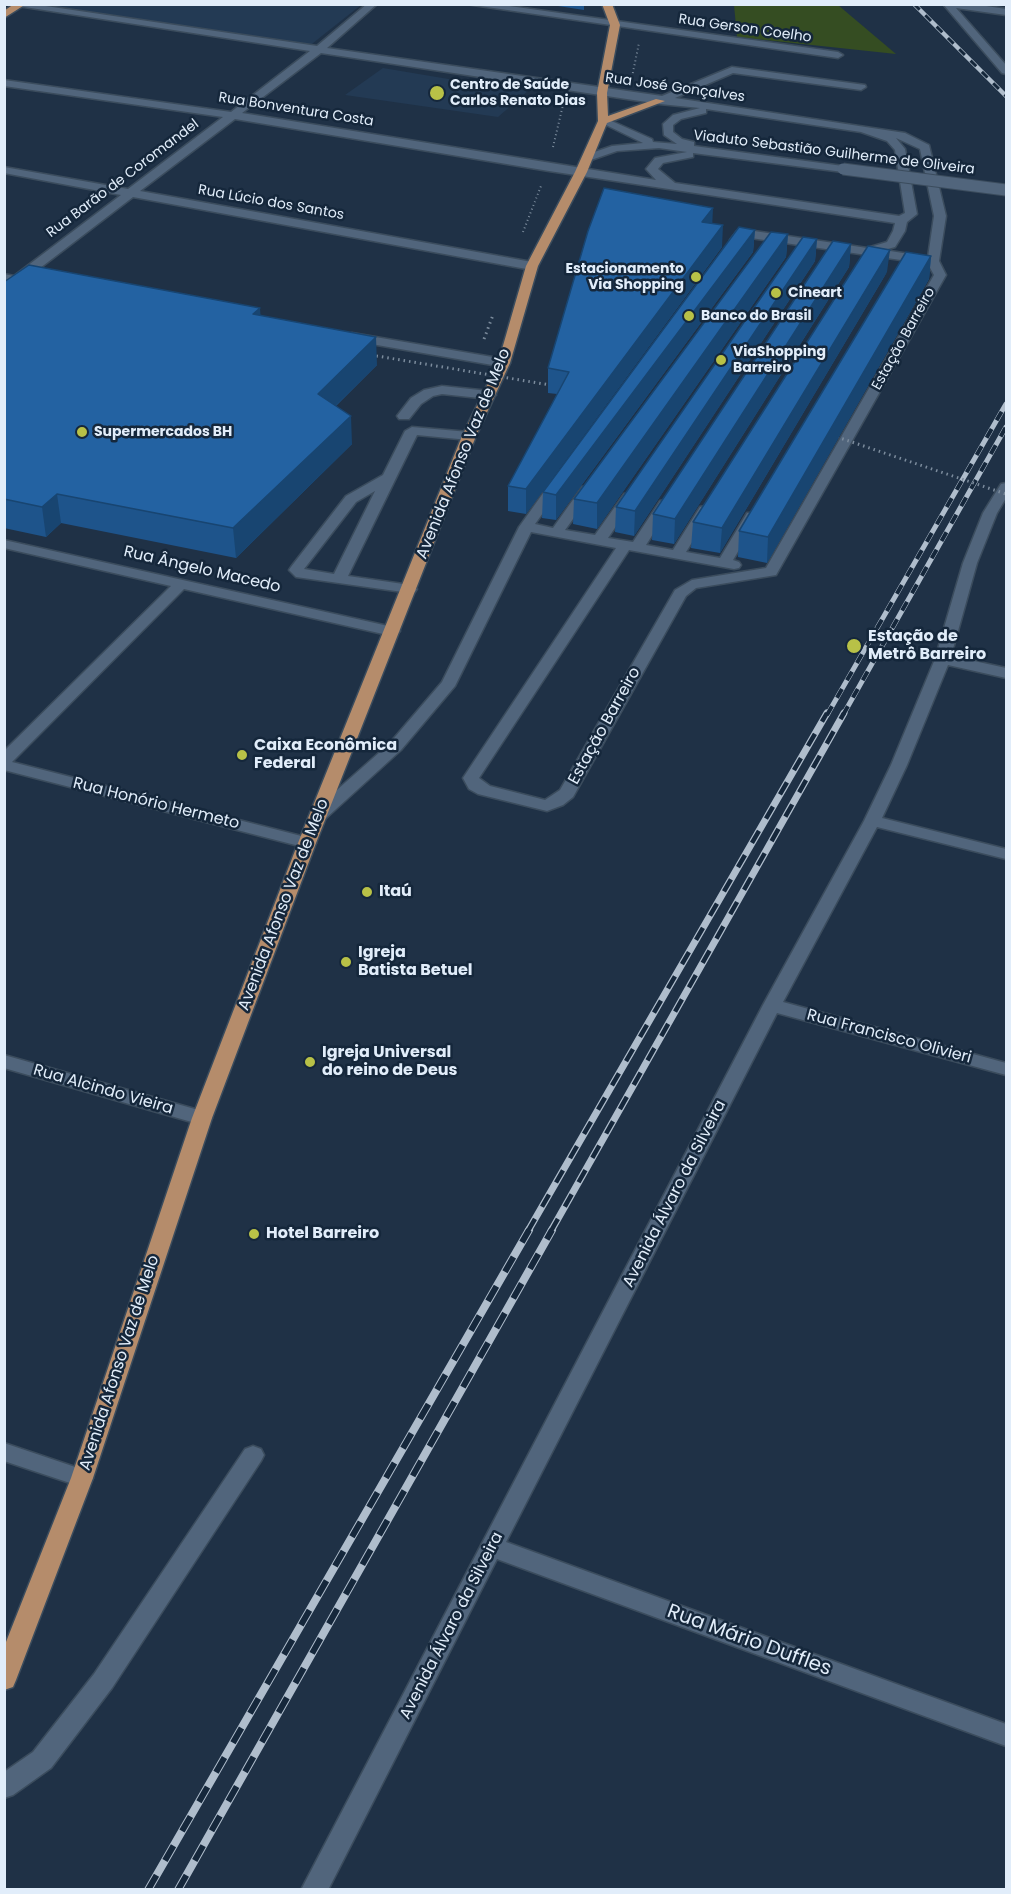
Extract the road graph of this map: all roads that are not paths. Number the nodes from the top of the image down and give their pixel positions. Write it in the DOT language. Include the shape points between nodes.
graph roads {
  1 [pos="373,4"];
  2 [pos="470,4"];
  3 [pos="607,4"];
  4 [pos="947,4"];
  5 [pos="16,5"];
  6 [pos="1006,12"];
  7 [pos="4,15"];
  8 [pos="615,25"];
  9 [pos="317,51"];
  10 [pos="838,55"];
  11 [pos="1006,71"];
  12 [pos="4,83"];
  13 [pos="861,87"];
  14 [pos="602,93"];
  15 [pos="660,101"];
  16 [pos="716,110"];
  17 [pos="232,115"];
  18 [pos="603,121"];
  19 [pos="862,129"];
  20 [pos="658,145"];
  21 [pos="726,154"];
  22 [pos="584,165"];
  23 [pos="4,170"];
  24 [pos="675,186"];
  25 [pos="1006,190"];
  26 [pos="129,193"];
  27 [pos="901,220"];
  28 [pos="727,252"];
  29 [pos="865,256"];
  30 [pos="933,261"];
  31 [pos="532,266"];
  32 [pos="10,279"];
  33 [pos="51,286"];
  34 [pos="4,288"];
  35 [pos="339,335"];
  36 [pos="504,363"];
  37 [pos="489,396"];
  38 [pos="404,416"];
  39 [pos="469,436"];
  40 [pos="567,470"];
  41 [pos="598,476"];
  42 [pos="390,477"];
  43 [pos="639,482"];
  44 [pos="1006,487"];
  45 [pos="715,494"];
  46 [pos="669,497"];
  47 [pos="760,502"];
  48 [pos="998,514"];
  49 [pos="526,527"];
  50 [pos="556,533"];
  51 [pos="599,540"];
  52 [pos="4,544"];
  53 [pos="631,546"];
  54 [pos="677,555"];
  55 [pos="723,563"];
  56 [pos="771,572"];
  57 [pos="339,579"];
  58 [pos="181,584"];
  59 [pos="410,589"];
  60 [pos="392,631"];
  61 [pos="943,659"];
  62 [pos="1006,674"];
  63 [pos="4,761"];
  64 [pos="4,765"];
  65 [pos="318,816"];
  66 [pos="872,821"];
  67 [pos="307,843"];
  68 [pos="1006,854"];
  69 [pos="772,1005"];
  70 [pos="4,1061"];
  71 [pos="1006,1069"];
  72 [pos="202,1118"];
  73 [pos="4,1452"];
  74 [pos="253,1455"];
  75 [pos="82,1478"];
  76 [pos="492,1547"];
  77 [pos="4,1680"];
  78 [pos="1006,1735"];
  79 [pos="4,1787"];
  80 [pos="314,1890"];
  1 -- 9 [label="street, Rua Barão de Coromandel"];
  2 -- 8 [label="street, Rua Gerson Coelho"];
  3 -- 8 [label="main road"];
  4 -- 6 [label="street"];
  4 -- 11 [label="street"];
  5 -- 7 [label="main road"];
  5 -- 9 [label="street, Rua José Gonçalves"];
  8 -- 10 [label="street, Rua Gerson Coelho"];
  8 -- 14 [label="main road, Avenida Afonso Vaz de Melo"];
  9 -- 14 [label="street, Rua José Gonçalves"];
  9 -- 17 [label="street, Rua Barão de Coromandel"];
  12 -- 17 [label="street, Rua Bonventura Costa"];
  13 -- 15 [label="street" via="732,70"];
  14 -- 15 [label="street, Rua José Gonçalves"];
  14 -- 18 [label="main road, Avenida Afonso Vaz de Melo"];
  15 -- 16 [label="street, Rua José Gonçalves"];
  15 -- 18 [label="main road"];
  16 -- 19 [label="street, Rua José Gonçalves"];
  16 -- 21 [label="street" via="677,117 668,124 668,133 678,141"];
  17 -- 22 [label="street, Rua Bonventura Costa"];
  17 -- 26 [label="street, Rua Barão de Coromandel"];
  18 -- 20 [label="street, Viaduto Sebastião Guilherme de Oliveira"];
  18 -- 22 [label="main road, Avenida Afonso Vaz de Melo"];
  19 -- 27 [label="street, Rua José Gonçalves" via="891,139 900,149 911,213"];
  19 -- 30 [label="street, Estação Barreiro" via="905,136 925,147 939,216"];
  20 -- 21 [label="street, Viaduto Sebastião Guilherme de Oliveira"];
  20 -- 22 [label="street, Viaduto Sebastião Guilherme de Oliveira" via="616,148"];
  21 -- 24 [label="street" via="659,160 652,169"];
  21 -- 25 [label="street, Viaduto Sebastião Guilherme de Oliveira, bridge"];
  22 -- 24 [label="street"];
  22 -- 31 [label="main road, Avenida Afonso Vaz de Melo"];
  23 -- 26 [label="street, Rua Lúcio dos Santos"];
  24 -- 27 [label="street"];
  26 -- 31 [label="street, Rua Lúcio dos Santos"];
  26 -- 32 [label="street, Rua Barão de Coromandel"];
  27 -- 29 [label="street" via="891,244"];
  28 -- 29 [label="street" via="741,233 770,242"];
  29 -- 30 [label="street" via="902,262"];
  30 -- 56 [label="street, Estação Barreiro" via="940,275"];
  31 -- 36 [label="main road, Avenida Afonso Vaz de Melo"];
  32 -- 33 [label="street"];
  32 -- 34 [label="street, Rua Barão de Coromandel"];
  35 -- 36 [label="street"];
  36 -- 37 [label="main road, Avenida Afonso Vaz de Melo"];
  37 -- 38 [label="street" via="442,390 429,393"];
  37 -- 39 [label="main road, Avenida Afonso Vaz de Melo"];
  39 -- 42 [label="street" via="412,431"];
  39 -- 59 [label="main road, Avenida Afonso Vaz de Melo"];
  40 -- 49 [label="street"];
  41 -- 50 [label="street"];
  42 -- 57 [label="street"];
  42 -- 57 [label="street" via="351,499 296,570"];
  43 -- 51 [label="street"];
  44 -- 48 [label="street, Avenida Álvaro da Silveira"];
  45 -- 54 [label="street"];
  46 -- 53 [label="street, Estação Barreiro"];
  47 -- 55 [label="street"];
  48 -- 61 [label="street, Avenida Álvaro da Silveira" via="970,563"];
  49 -- 50 [label="street"];
  49 -- 65 [label="street" via="449,683 395,747"];
  50 -- 51 [label="street"];
  51 -- 53 [label="street"];
  52 -- 58 [label="street, Rua Ângelo Macedo"];
  53 -- 54 [label="street"];
  53 -- 56 [label="street, Estação Barreiro" via="471,778 475,785 547,806 557,801 567,793 680,593 692,584"];
  54 -- 55 [label="street"];
  55 -- 56 [label="street"];
  57 -- 59 [label="street"];
  58 -- 60 [label="street, Rua Ângelo Macedo"];
  58 -- 63 [label="street"];
  59 -- 60 [label="main road, Avenida Afonso Vaz de Melo"];
  60 -- 65 [label="main road, Avenida Afonso Vaz de Melo"];
  61 -- 62 [label="street"];
  61 -- 66 [label="street, Avenida Álvaro da Silveira"];
  64 -- 67 [label="street, Rua Honório Hermeto"];
  65 -- 67 [label="main road, Avenida Afonso Vaz de Melo"];
  66 -- 68 [label="street"];
  66 -- 69 [label="street, Avenida Álvaro da Silveira"];
  67 -- 72 [label="main road, Avenida Afonso Vaz de Melo"];
  69 -- 71 [label="street, Rua Francisco Olivieri"];
  69 -- 76 [label="street, Avenida Álvaro da Silveira"];
  70 -- 72 [label="street, Rua Alcindo Vieira"];
  72 -- 75 [label="main road, Avenida Afonso Vaz de Melo"];
  73 -- 75 [label="street"];
  74 -- 79 [label="street" via="103,1681 42,1760"];
  75 -- 77 [label="main road, Avenida Afonso Vaz de Melo"];
  76 -- 78 [label="street, Rua Mário Duffles"];
  76 -- 80 [label="street, Avenida Álvaro da Silveira"];
}
